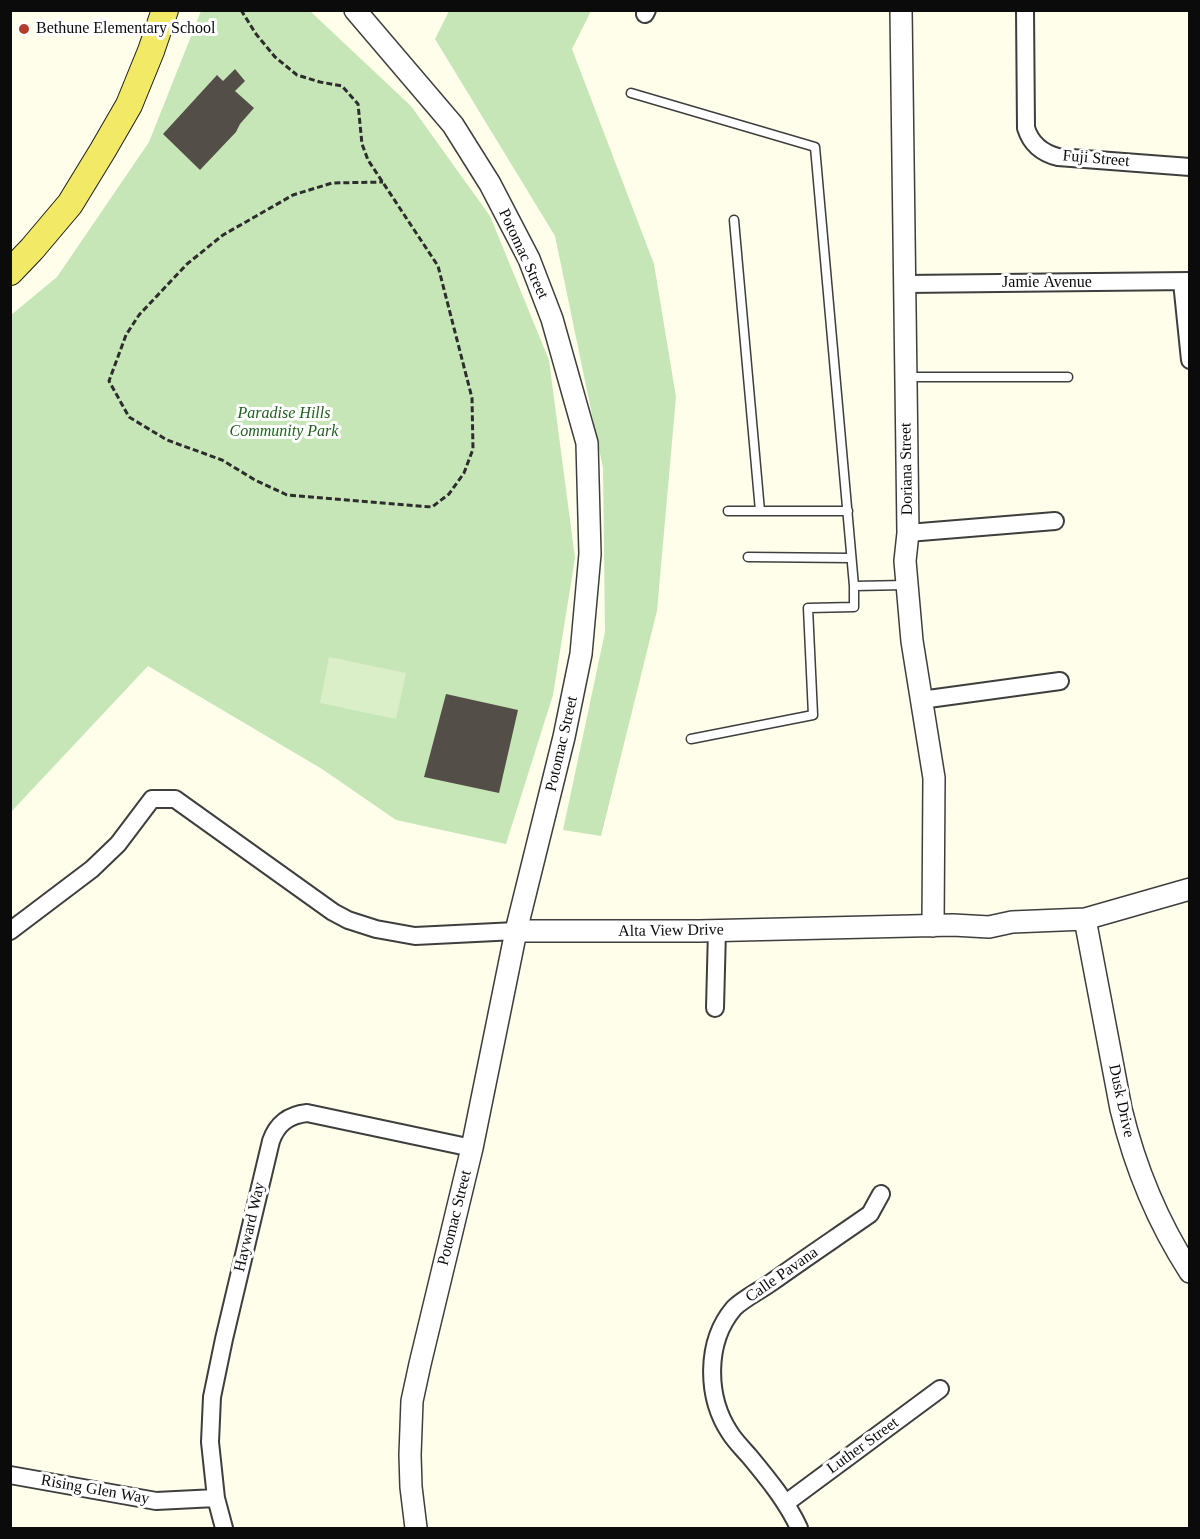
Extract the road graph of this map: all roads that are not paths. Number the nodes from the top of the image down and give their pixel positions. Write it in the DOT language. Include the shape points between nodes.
graph roads {
  1 [pos="165,10"];
  2 [pos="355,10"];
  3 [pos="901,10"];
  4 [pos="1025,10"];
  5 [pos="631,93"];
  6 [pos="1190,167"];
  7 [pos="734,220"];
  8 [pos="10,272"];
  9 [pos="1186,282"];
  10 [pos="904,284"];
  11 [pos="1190,360"];
  12 [pos="906,377"];
  13 [pos="1068,377"];
  14 [pos="728,511"];
  15 [pos="760,511"];
  16 [pos="848,511"];
  17 [pos="1055,521"];
  18 [pos="908,533"];
  19 [pos="748,557"];
  20 [pos="851,558"];
  21 [pos="907,585"];
  22 [pos="854,586"];
  23 [pos="1060,681"];
  24 [pos="921,700"];
  25 [pos="691,739"];
  26 [pos="1190,889"];
  27 [pos="1085,919"];
  28 [pos="933,926"];
  29 [pos="717,930"];
  30 [pos="10,931"];
  31 [pos="516,931"];
  32 [pos="715,1008"];
  33 [pos="472,1148"];
  34 [pos="881,1194"];
  35 [pos="1190,1272"];
  36 [pos="940,1389"];
  37 [pos="10,1474"];
  38 [pos="216,1498"];
  39 [pos="786,1503"];
  40 [pos="224,1528"];
  41 [pos="416,1528"];
  42 [pos="799,1528"];
  1 -- 8 [label="main road" via="129,105 103,150 70,204"];
  2 -- 31 [label="street, Potomac Street" via="453,125 490,184 529,259 552,319 587,443 590,554 581,654"];
  3 -- 10 [label="street, Doriana Street"];
  4 -- 6 [label="street, Fuji Street" via="1026,128 1036,146 1058,157"];
  5 -- 16 [label="lane" via="814,147"];
  7 -- 15 [label="lane"];
  9 -- 10 [label="street, Jamie Avenue"];
  9 -- 11 [label="street"];
  10 -- 12 [label="street, Doriana Street"];
  12 -- 13 [label="lane"];
  12 -- 18 [label="street, Doriana Street"];
  14 -- 15 [label="lane"];
  15 -- 16 [label="lane"];
  16 -- 20 [label="lane"];
  17 -- 18 [label="street"];
  18 -- 21 [label="street, Doriana Street"];
  19 -- 20 [label="lane"];
  20 -- 22 [label="lane"];
  21 -- 22 [label="lane"];
  21 -- 24 [label="street, Doriana Street"];
  22 -- 25 [label="lane" via="855,607 808,608 813,716"];
  23 -- 24 [label="street"];
  24 -- 28 [label="street, Doriana Street" via="934,778"];
  26 -- 27 [label="street, Alta View Drive"];
  27 -- 28 [label="street, Alta View Drive" via="1012,922 988,927"];
  27 -- 35 [label="street, Dusk Drive" via="1128,1138 1155,1211"];
  28 -- 29 [label="street, Alta View Drive"];
  29 -- 31 [label="street, Alta View Drive"];
  29 -- 32 [label="street"];
  30 -- 31 [label="street, Alta View Drive" via="92,869 118,844 152,799 175,799 348,920 415,936"];
  31 -- 33 [label="street, Potomac Street"];
  33 -- 38 [label="street, Hayward Way" via="307,1113 292,1116 279,1125 268,1151 212,1397 210,1442"];
  33 -- 41 [label="street, Potomac Street" via="412,1401 411,1487"];
  34 -- 39 [label="street, Calle Pavana" via="870,1214 735,1307 716,1345 713,1390 722,1420"];
  36 -- 39 [label="street, Luther Street"];
  37 -- 38 [label="street, Rising Glen Way" via="156,1501"];
  38 -- 40 [label="street, Hayward Way"];
  39 -- 42 [label="street, Calle Pavana"];
}
